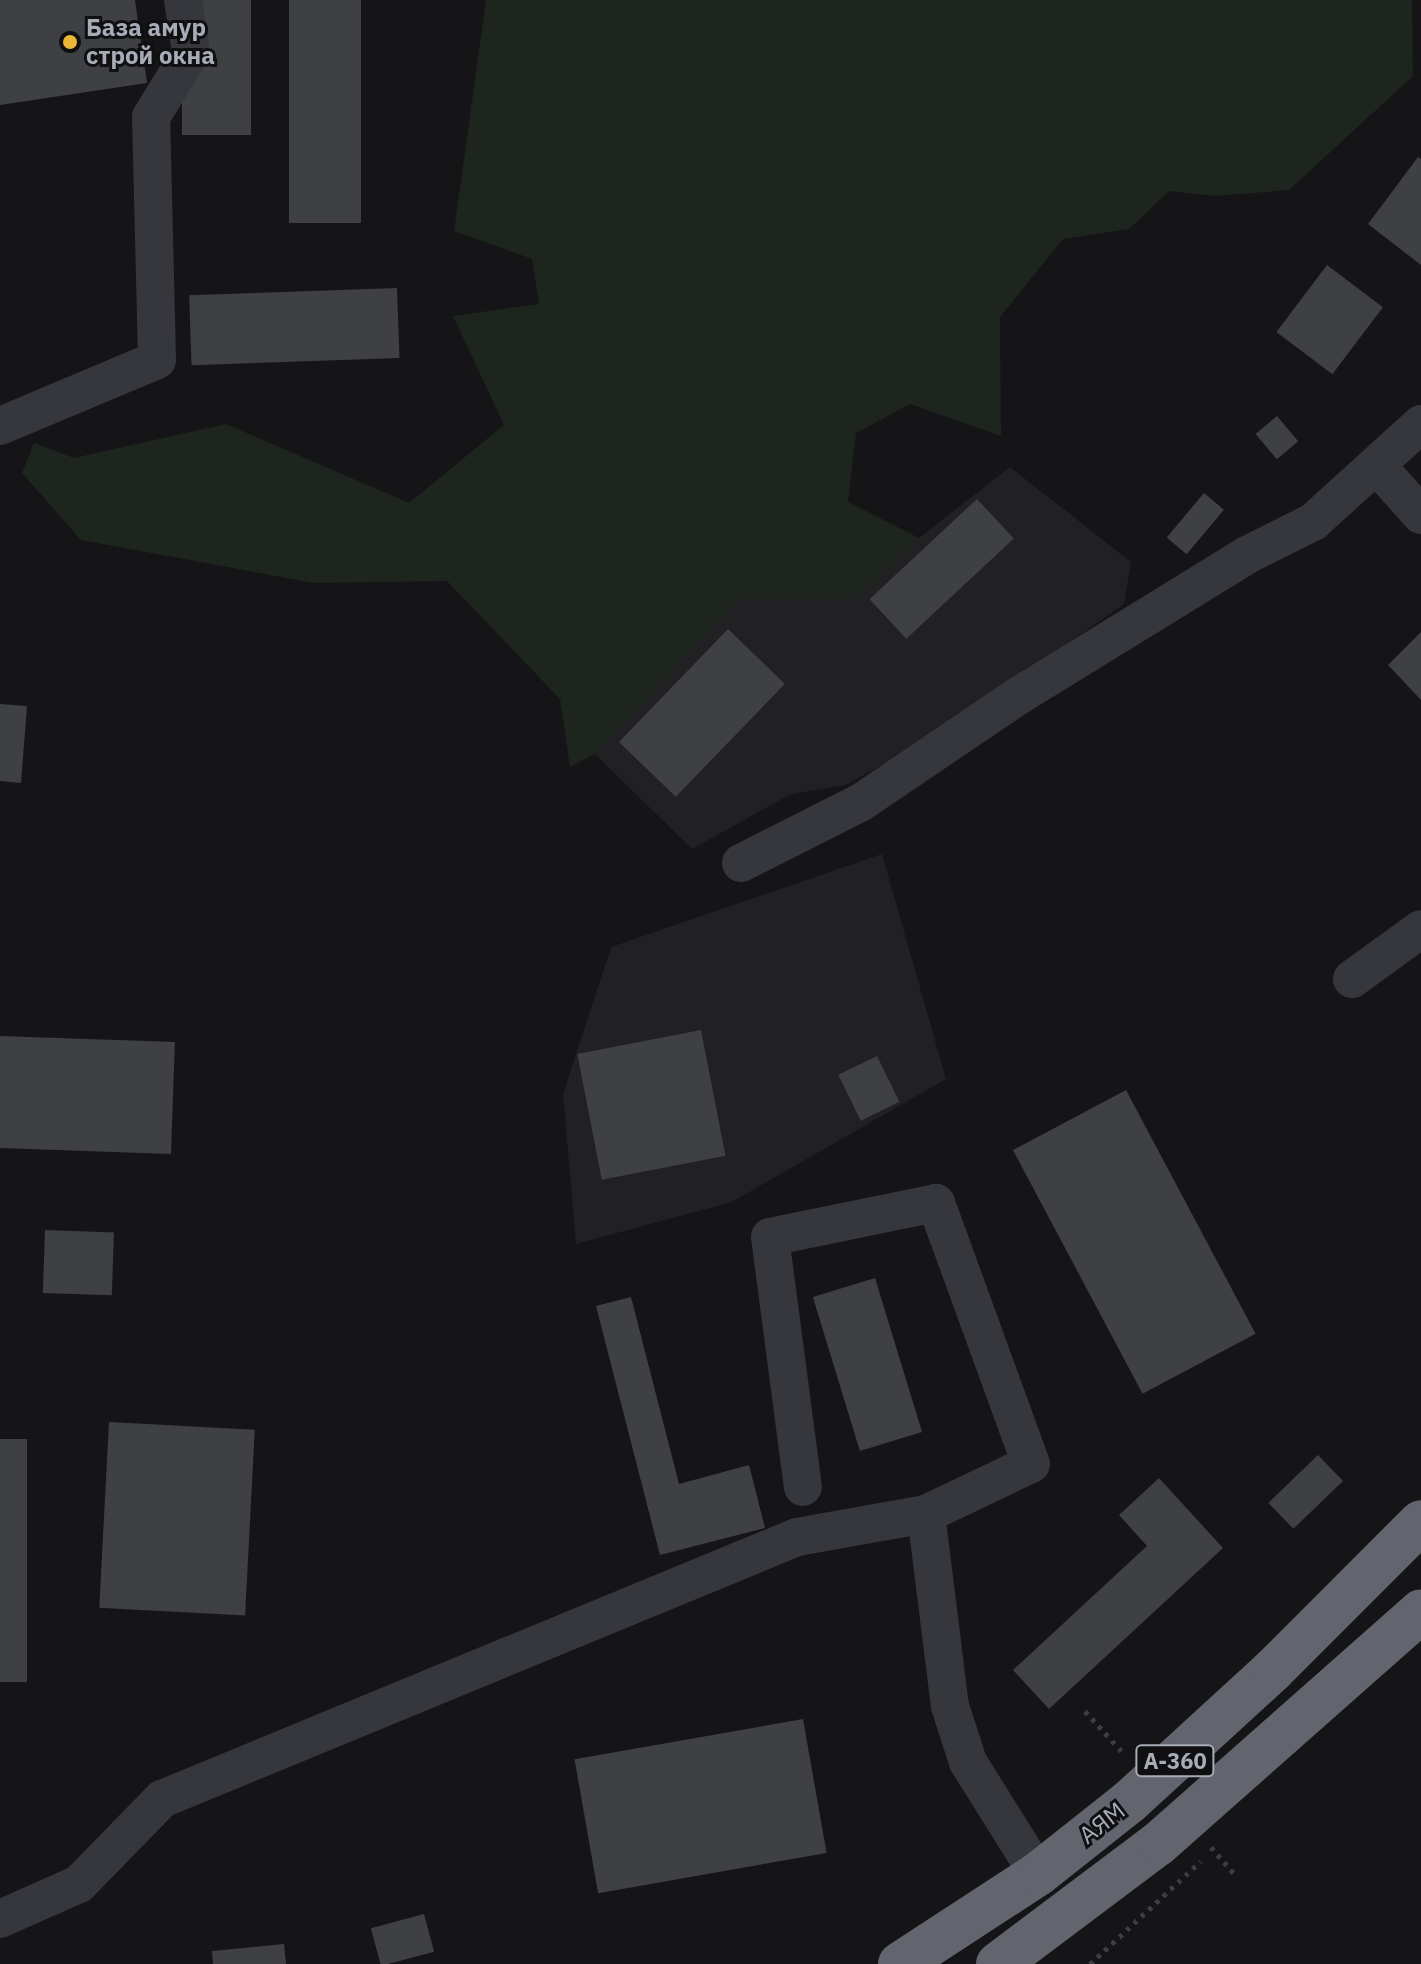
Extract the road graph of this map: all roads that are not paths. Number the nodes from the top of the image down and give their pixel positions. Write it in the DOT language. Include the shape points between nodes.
graph roads {
  1 [pos="183,0"];
  2 [pos="1421,424"];
  3 [pos="0,426"];
  4 [pos="1379,468"];
  5 [pos="1421,515"];
  6 [pos="741,863"];
  7 [pos="1421,929"];
  8 [pos="1352,979"];
  9 [pos="803,1487"];
  10 [pos="926,1514"];
  11 [pos="1421,1522"];
  12 [pos="1421,1611"];
  13 [pos="1038,1874"];
  14 [pos="0,1919"];
  15 [pos="1006,1962"];
  16 [pos="900,1964"];
  1 -- 3 [label="street" via="191,52 151,117 157,360"];
  2 -- 4 [label="street"];
  4 -- 5 [label="street"];
  4 -- 6 [label="street" via="1313,522 1249,554 1018,696 860,803"];
  7 -- 8 [label="street"];
  9 -- 10 [label="street" via="770,1237 936,1203 1031,1464"];
  10 -- 13 [label="street" via="950,1706 968,1762"];
  10 -- 14 [label="street" via="797,1537 162,1799 79,1884"];
  11 -- 13 [label="highway, АЯМ / А-360" via="1273,1670 1129,1802"];
  12 -- 15 [label="highway, АЯМ / А-360" via="1158,1844"];
  13 -- 16 [label="highway, АЯМ / А-360"];
}
